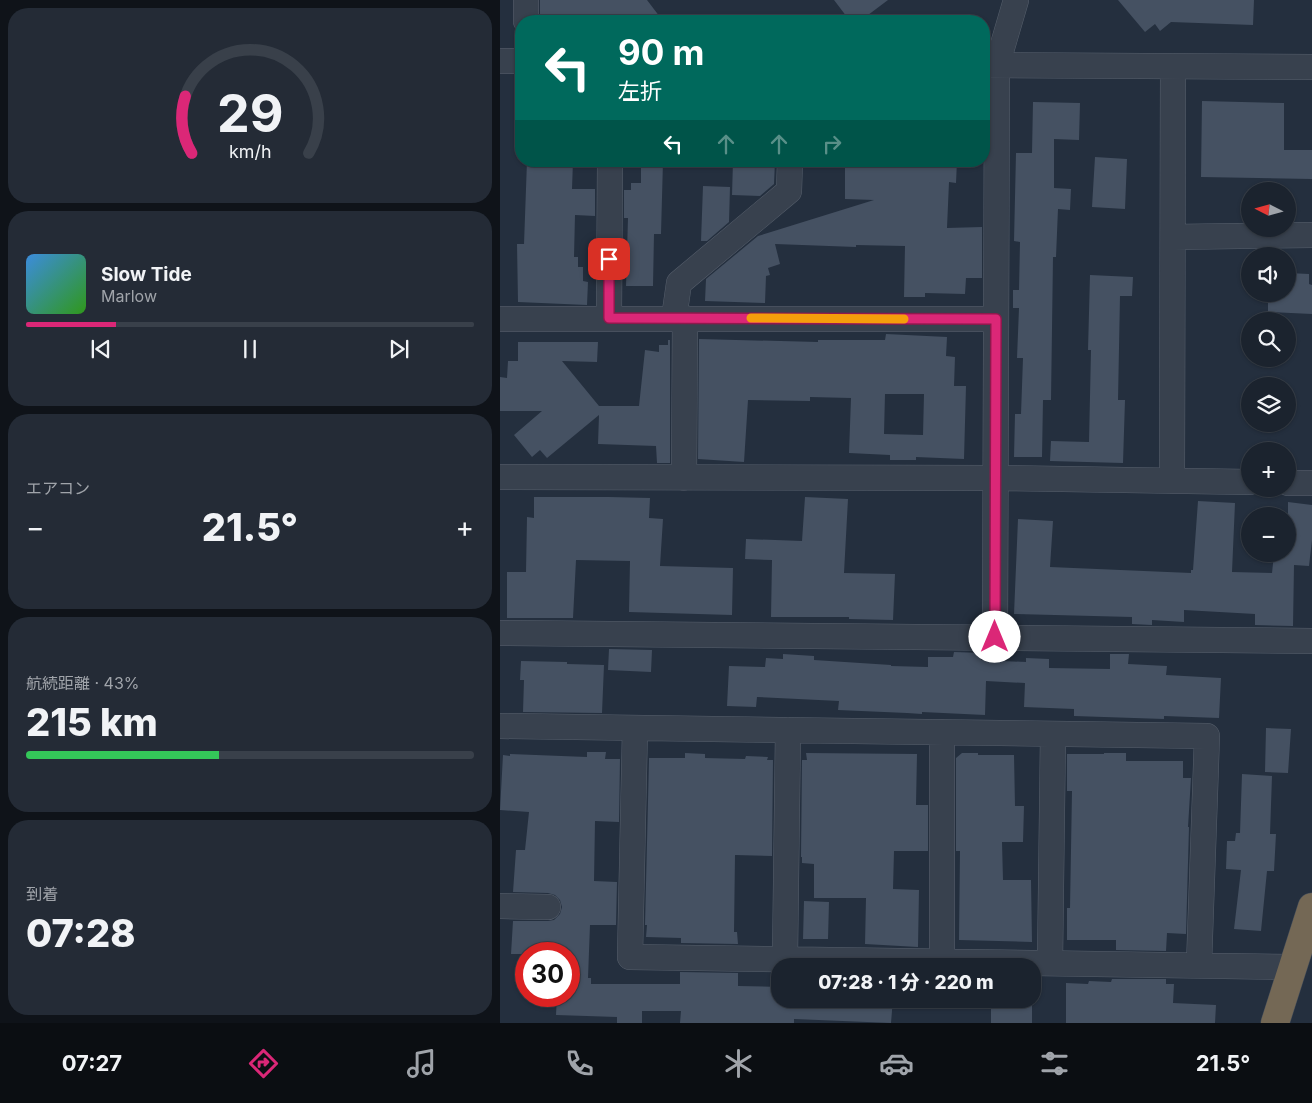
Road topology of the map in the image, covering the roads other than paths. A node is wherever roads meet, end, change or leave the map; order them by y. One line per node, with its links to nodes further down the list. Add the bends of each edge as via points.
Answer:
1 (526, 0): 3 (street)
2 (1016, 0): 6 (street)
3 (526, 15)
4 (500, 61): 5 (street)
5 (515, 61)
6 (991, 65): 7 (street); 16 (street)
7 (1173, 66): 8 (street); 12 (street)
8 (1312, 67)
9 (610, 167): 13 (street)
10 (790, 167): 14 (street, via 789,191 679,284)
11 (1312, 235): 12 (street)
12 (1173, 237): 20 (street)
13 (609, 318): 14 (street); 15 (street)
14 (679, 318): 16 (street); 18 (street)
15 (500, 319)
16 (996, 319): 19 (street)
17 (500, 477): 18 (street)
18 (684, 478): 19 (street)
19 (995, 478): 20 (street); 25 (street)
20 (1172, 481): 21 (street)
21 (1241, 482)
22 (1296, 483): 23 (street)
23 (1312, 484)
24 (500, 633): 25 (street)
25 (995, 637): 26 (street)
26 (1312, 641)
27 (500, 726): 28 (street)
28 (635, 728): 29 (street); 35 (street, via 630,957)
29 (788, 730): 30 (street); 35 (street)
30 (942, 732): 31 (street); 36 (street)
31 (1053, 734): 38 (street); 39 (street, via 1207,736)
32 (500, 906): 33 (street)
33 (548, 907)
34 (1312, 907): 40 (highway)
35 (785, 958)
36 (942, 958)
37 (1041, 963): 38 (street)
38 (1050, 963): 39 (street)
39 (1200, 965): 40 (street)
40 (1293, 967): 41 (highway)
41 (1275, 1023)

